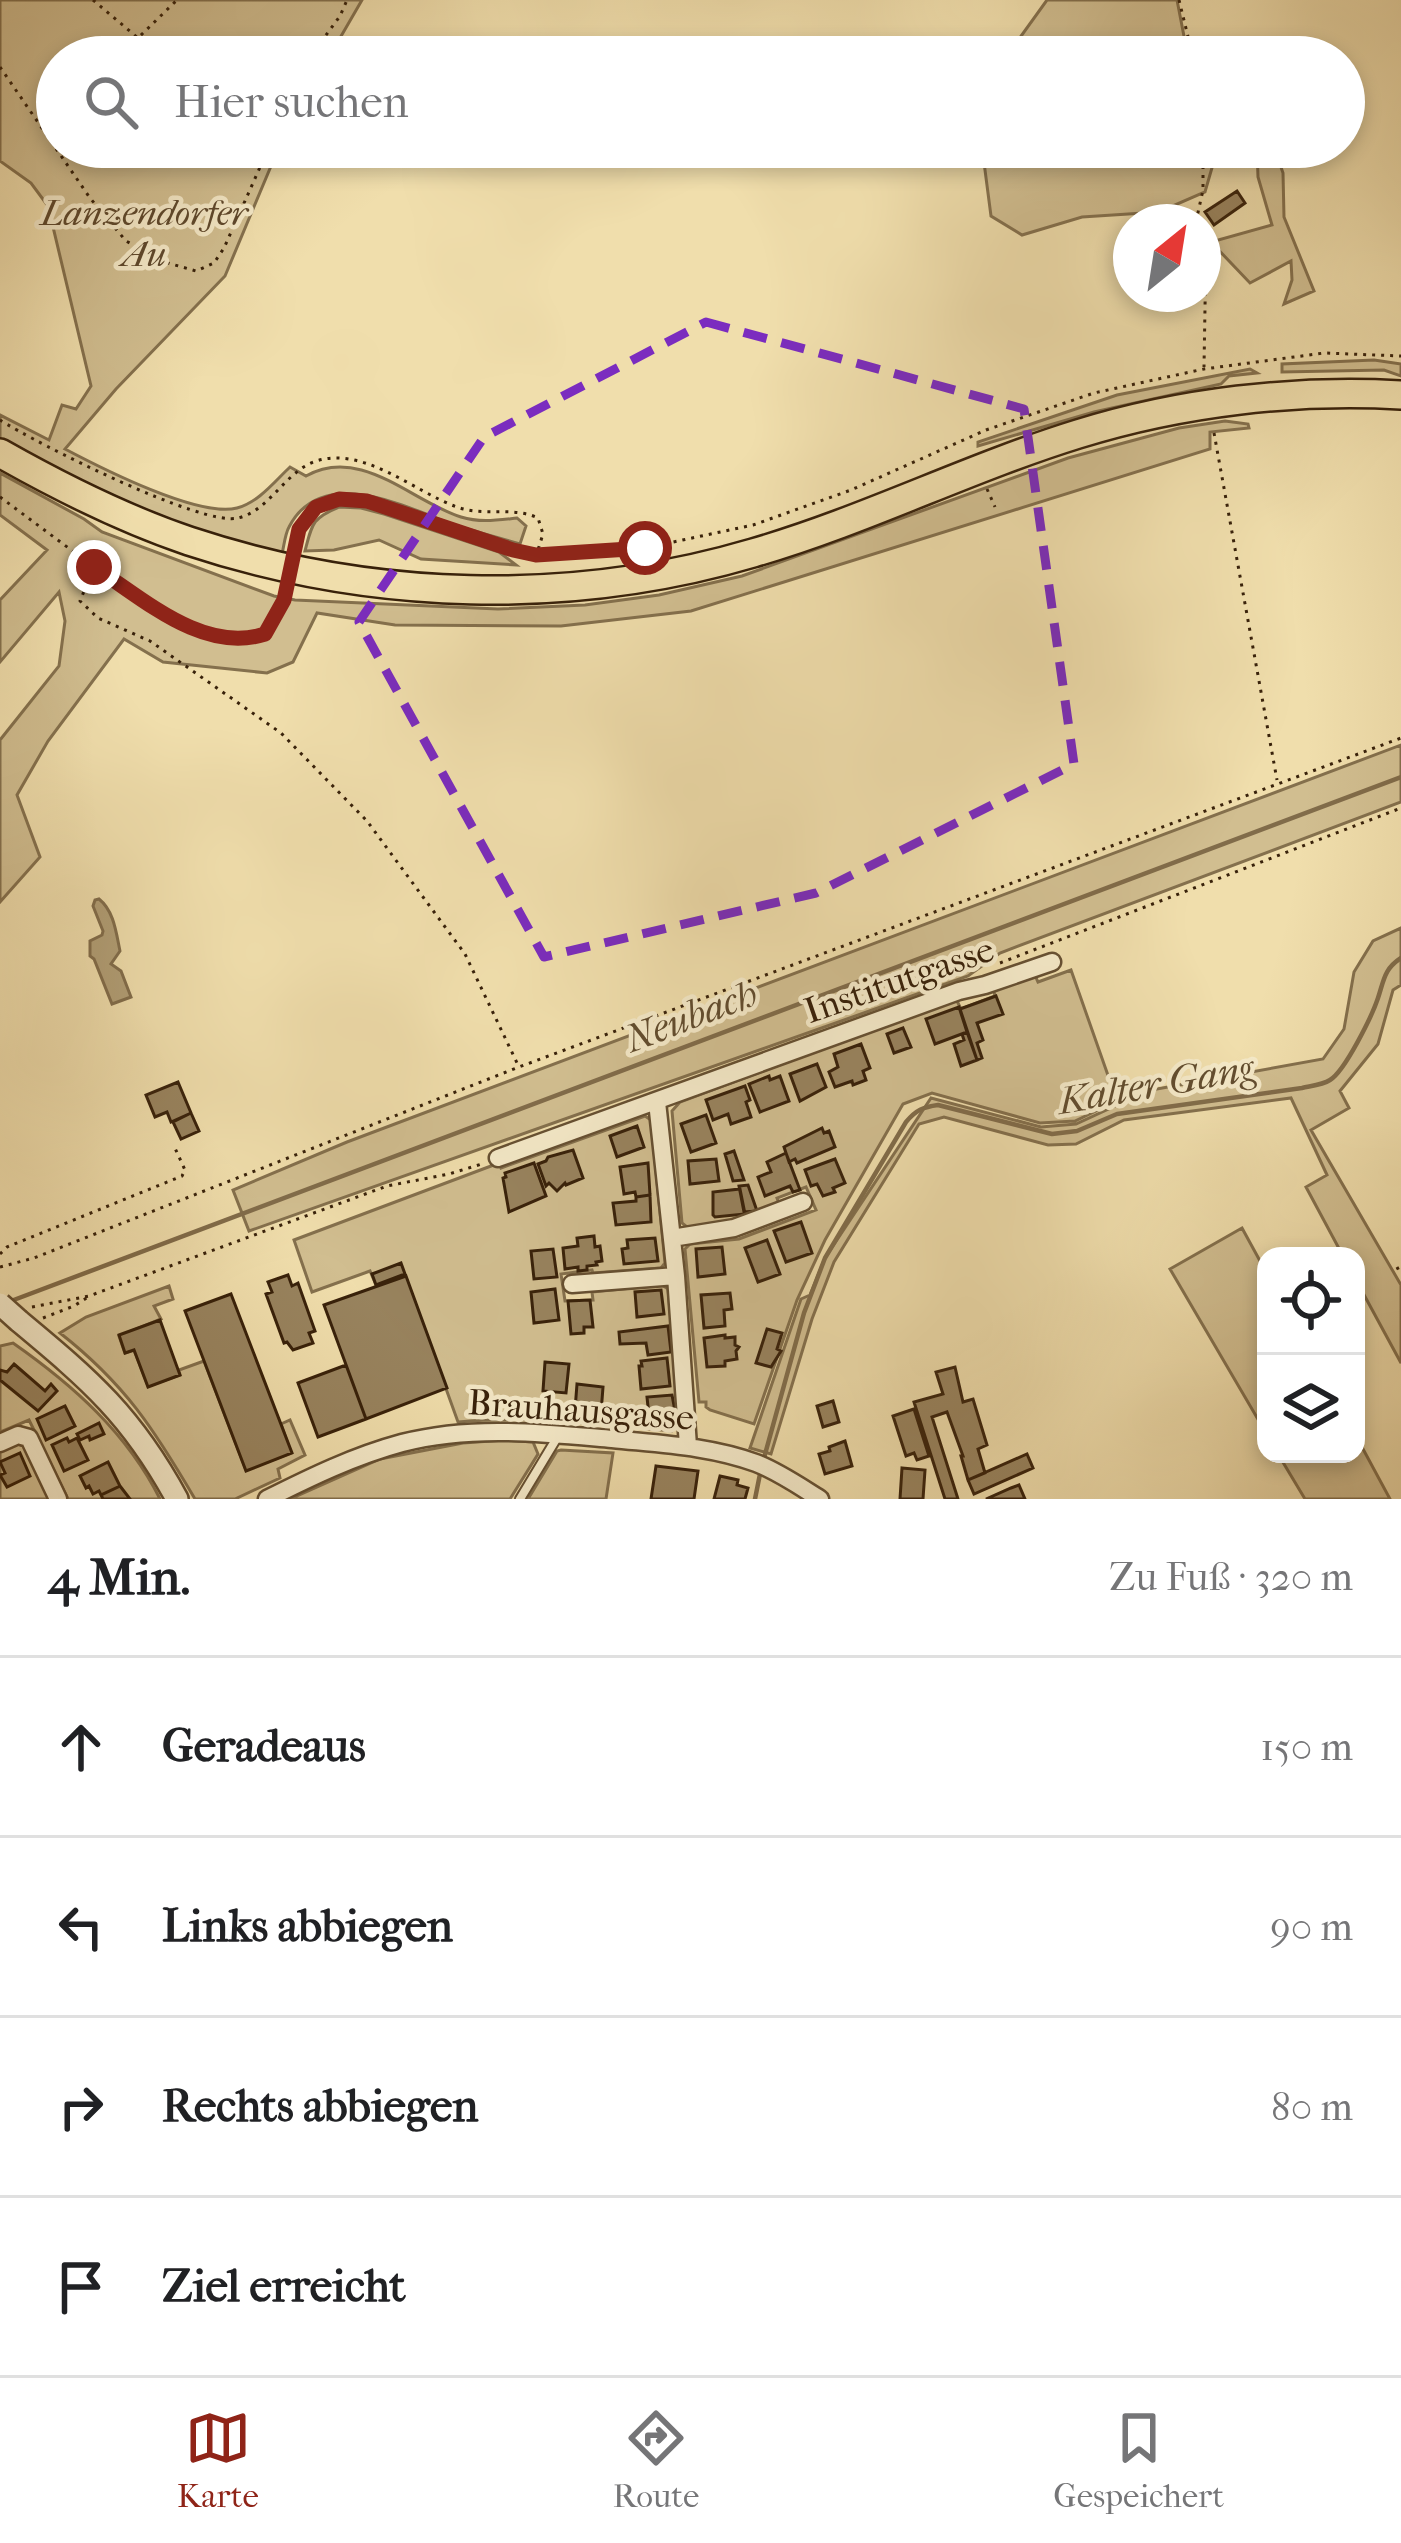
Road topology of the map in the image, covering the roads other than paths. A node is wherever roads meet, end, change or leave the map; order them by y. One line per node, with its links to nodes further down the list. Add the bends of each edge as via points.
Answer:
1 (1401, 394): 2 (main road, via 1345,392 1163,412 1077,434 753,554 563,587 382,586 272,565 124,515)
2 (0, 453)
3 (1052, 962): 4 (street, Institutgasse)
4 (657, 1102): 5 (street, Institutgasse); 7 (street)
5 (498, 1158)
6 (803, 1202): 7 (street, via 734,1228)
7 (672, 1238): 8 (street)
8 (676, 1276): 9 (street); 13 (street)
9 (572, 1284)
10 (0, 1304): 15 (street, bridge, via 109,1400)
11 (559, 1435): 13 (street, Brauhausgasse); 16 (street, Brauhausgasse, via 497,1430 406,1442); 17 (lane)
12 (0, 1443): 14 (street, via 28,1438)
13 (688, 1446): 18 (street, Brauhausgasse, via 753,1462)
14 (58, 1499)
15 (177, 1499)
16 (267, 1499)
17 (520, 1499)
18 (820, 1499)

